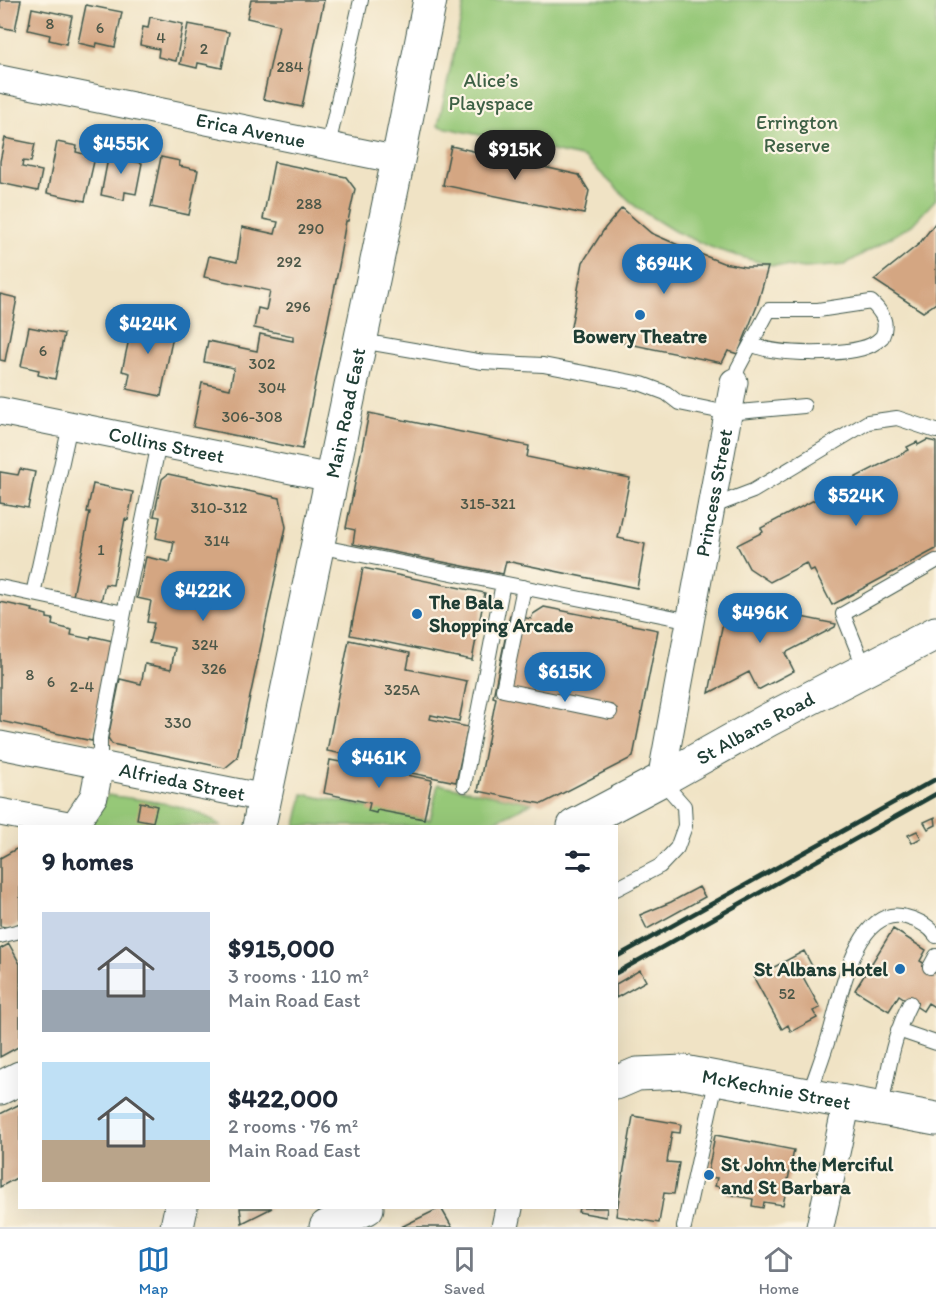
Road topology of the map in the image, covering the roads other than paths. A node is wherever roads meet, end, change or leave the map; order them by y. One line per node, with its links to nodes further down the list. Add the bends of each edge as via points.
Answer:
1 (361, 0): 4 (lane)
2 (428, 0): 5 (main road, Main Road East)
3 (0, 79): 4 (street, Erica Avenue)
4 (328, 146): 5 (street, Erica Avenue)
5 (398, 160): 6 (main road, Main Road East)
6 (359, 341): 11 (lane, via 483,362 543,365 642,384 679,403); 15 (main road, Main Road East)
7 (752, 344): 7 (lane, via 769,310 818,310 871,302 886,325 882,338 869,346 841,351 787,353); 8 (lane)
8 (734, 382): 11 (street, Princess Street)
9 (804, 406): 11 (lane)
10 (0, 411): 12 (street, Collins Street)
11 (728, 413): 16 (street, Princess Street)
12 (70, 425): 14 (street, Collins Street); 22 (lane)
13 (936, 431): 16 (lane, via 897,418 868,422 753,491)
14 (159, 443): 15 (street, Collins Street); 23 (lane)
15 (331, 478): 17 (main road, Main Road East)
16 (711, 507): 24 (street, Princess Street)
17 (317, 546): 19 (lane); 33 (main road, Main Road East)
18 (936, 561): 26 (lane, via 843,614)
19 (503, 583): 21 (lane); 31 (lane)
20 (0, 587): 22 (lane)
21 (524, 587): 24 (lane); 27 (lane, via 503,690)
22 (33, 594): 23 (lane)
23 (124, 613): 29 (lane, via 100,738)
24 (691, 621): 30 (street, Princess Street)
25 (936, 633): 26 (main road, St Albans Road)
26 (866, 670): 30 (main road, St Albans Road)
27 (610, 712)
28 (0, 745): 29 (street, Alfrieda Street)
29 (100, 765): 33 (street, Alfrieda Street); 34 (street, Alfrieda Street, via 94,796)
30 (661, 780): 35 (main road, St Albans Road); 36 (lane, via 684,806 685,826 677,848 660,866)
31 (464, 785)
32 (0, 812): 34 (street, Alfrieda Street, via 68,825)
33 (262, 812)
34 (81, 822)
35 (576, 825)
36 (618, 889)
37 (18, 932): 38 (lane)
38 (0, 936)
39 (936, 936): 47 (lane, via 931,929 896,914 871,928 860,942 846,975)
40 (910, 1003): 41 (lane)
41 (898, 1030): 42 (lane); 49 (lane)
42 (936, 1043)
43 (717, 1077): 45 (main road, McKechnie Street, via 684,1071 637,1074); 47 (main road, McKechnie Street); 57 (lane)
44 (18, 1079): 46 (main road)
45 (618, 1082)
46 (0, 1088)
47 (809, 1095): 48 (main road, McKechnie Street)
48 (847, 1102): 49 (main road, McKechnie Street); 58 (street)
49 (880, 1108): 50 (main road, McKechnie Street)
50 (936, 1119)
51 (181, 1209): 55 (main road)
52 (365, 1209): 54 (main road)
53 (509, 1209): 56 (street)
54 (328, 1226)
55 (177, 1227)
56 (505, 1227)
57 (684, 1227)
58 (820, 1227)

